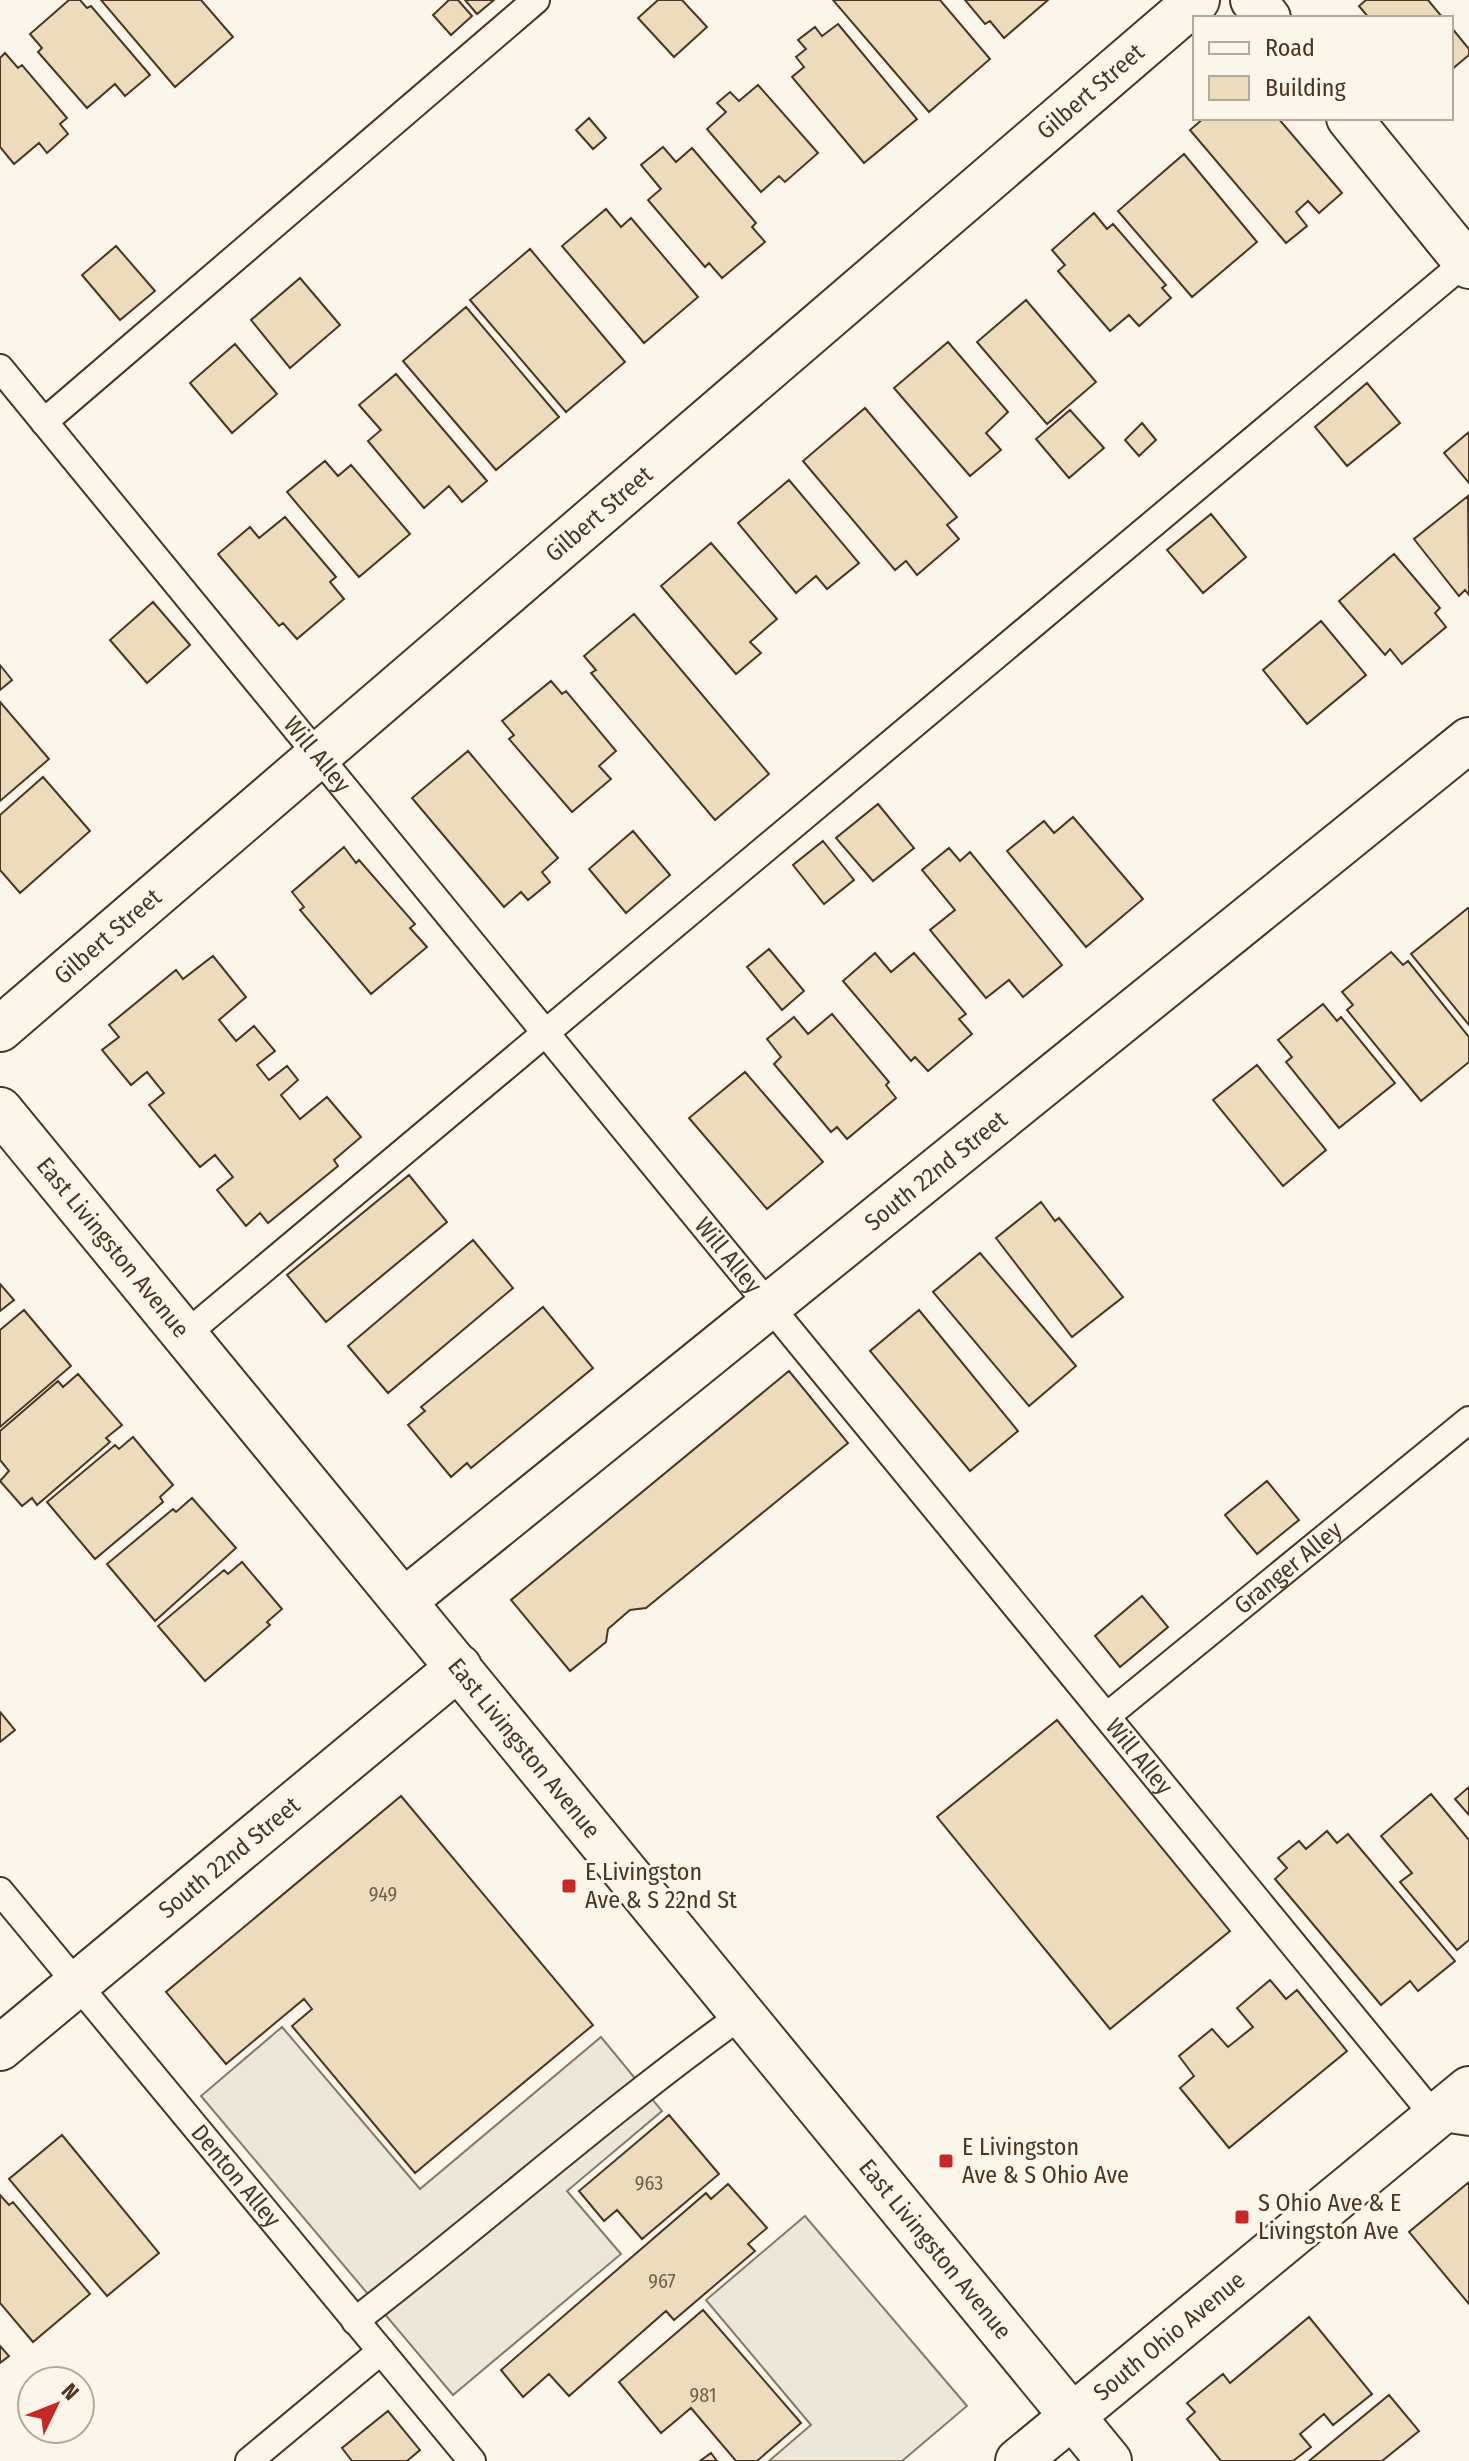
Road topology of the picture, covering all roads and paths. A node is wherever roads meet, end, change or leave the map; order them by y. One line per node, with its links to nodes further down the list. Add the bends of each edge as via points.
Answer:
1 (536, 0): 8 (lane)
2 (1197, 0): 10 (street, Gilbert Street)
3 (1253, 0): 4 (street)
4 (1266, 16)
5 (1351, 120): 6 (street)
6 (1468, 262): 12 (lane)
7 (0, 368): 8 (lane, Will Alley)
8 (44, 422): 10 (lane, Will Alley)
9 (1469, 740): 14 (street, South 22nd Street)
10 (318, 756): 11 (street, Gilbert Street); 12 (lane, Will Alley)
11 (0, 1029)
12 (545, 1033): 14 (lane, Will Alley); 15 (lane)
13 (0, 1110): 15 (street, East Livingston Avenue)
14 (770, 1305): 17 (street, South 22nd Street); 19 (lane, Will Alley)
15 (185, 1335): 17 (street, East Livingston Avenue)
16 (1469, 1420): 19 (lane, Granger Alley)
17 (404, 1601): 18 (street, East Livingston Avenue)
18 (459, 1667): 21 (street, South 22nd Street); 22 (street, East Livingston Avenue)
19 (1107, 1716): 25 (lane, Will Alley)
20 (0, 1891): 21 (lane, Denton Alley)
21 (77, 1984): 23 (street, South 22nd Street); 26 (lane, Denton Alley)
22 (743, 2014): 26 (lane, via 663,2071); 28 (street, East Livingston Avenue)
23 (0, 2048)
24 (1469, 2089): 25 (street, South Ohio Avenue)
25 (1452, 2119): 28 (street, South Ohio Avenue)
26 (355, 2321): 27 (lane, Denton Alley)
27 (381, 2351): 29 (lane); 30 (lane, Denton Alley)
28 (1073, 2417): 31 (street, South Ohio Avenue); 32 (street, East Livingston Avenue)
29 (249, 2461)
30 (472, 2461)
31 (1018, 2461)
32 (1109, 2461)

